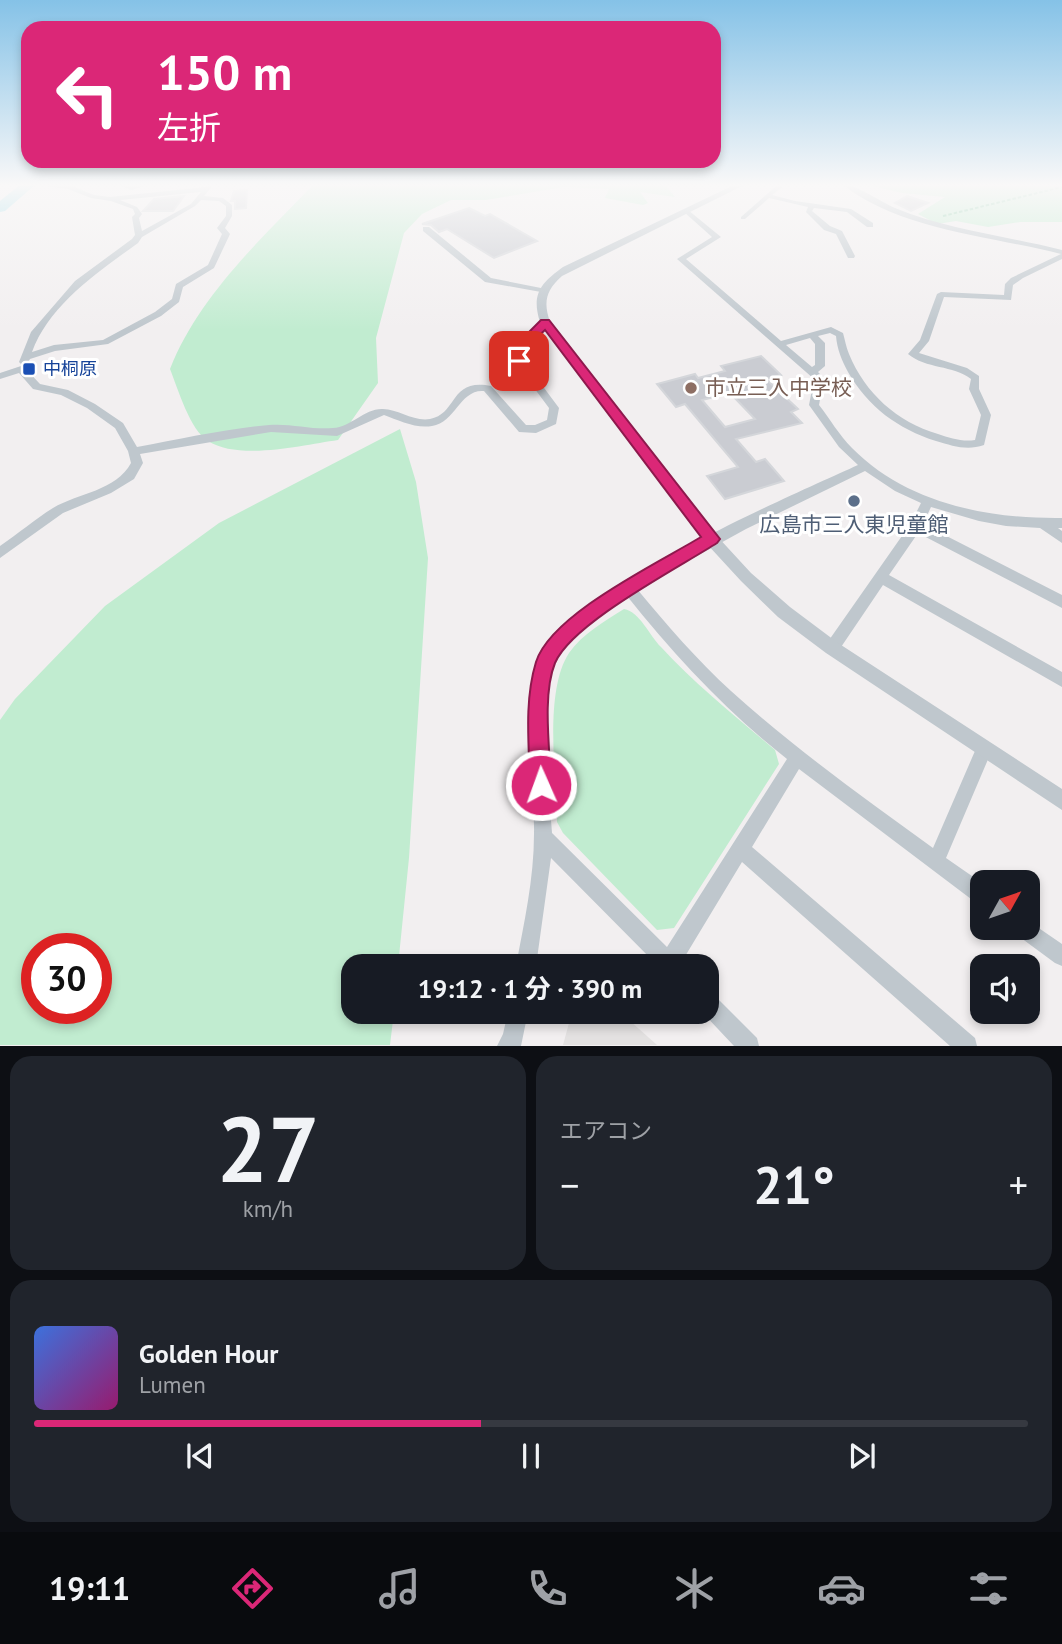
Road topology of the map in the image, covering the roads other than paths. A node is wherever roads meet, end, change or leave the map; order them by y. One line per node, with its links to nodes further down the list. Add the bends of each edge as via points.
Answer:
1 (225, 233): 14 (street, via 211,266 180,285 176,300 158,314 105,342)
2 (431, 233): 10 (street, via 488,280)
3 (641, 233): 10 (street, via 566,269)
4 (712, 233): 13 (street, via 717,237 681,259)
5 (839, 233): 9 (street)
6 (969, 233): 8 (street, via 1009,238)
7 (139, 234): 14 (street, via 78,283 34,334)
8 (1062, 254): 12 (street, via 1043,268 1016,277 1009,284 1007,298 941,294 924,341 913,354 927,362 968,370 976,377 974,388 986,415 980,442 974,445 922,434 884,413 861,388 840,347 840,335 831,330)
9 (851, 257)
10 (541, 290): 11 (street, via 539,303)
11 (545, 323): 18 (street, via 517,350 519,361 554,408 552,422 536,429 523,429 487,388 474,387 431,423 384,412 337,432 271,428); 25 (street)
12 (812, 335): 13 (street); 16 (street, via 820,343 820,366)
13 (779, 344): 16 (street)
14 (26, 356): 15 (street)
15 (21, 369): 17 (street); 18 (street, via 37,387 64,392 119,426)
16 (811, 372): 19 (street, via 818,378 814,405 851,454)
17 (0, 376)
18 (134, 451): 26 (street, via 136,463 130,476 59,510)
19 (866, 466): 20 (street); 25 (street)
20 (928, 501): 22 (street, via 978,519); 23 (street)
21 (1062, 523): 22 (street)
22 (1044, 524): 24 (street)
23 (916, 526): 27 (street); 29 (street)
24 (1062, 538)
25 (711, 539): 28 (street); 30 (street, via 765,594)
26 (0, 553)
27 (881, 577): 30 (street); 31 (street)
28 (629, 589): 33 (street, via 724,695); 35 (street, via 585,617 562,637 546,661 539,709)
29 (1062, 602)
30 (832, 648): 32 (street)
31 (1062, 680)
32 (984, 750): 34 (street); 37 (street)
33 (797, 758): 36 (street); 37 (street)
34 (1062, 800)
35 (543, 837): 40 (street); 41 (street)
36 (742, 850): 42 (street); 48 (street)
37 (936, 861): 38 (street)
38 (970, 886)
39 (1040, 940): 43 (street)
40 (528, 954)
41 (659, 954)
42 (677, 954)
43 (1062, 956)
44 (719, 1014): 47 (street)
45 (516, 1024): 46 (street)
46 (507, 1045)
47 (749, 1045)
48 (967, 1045)

